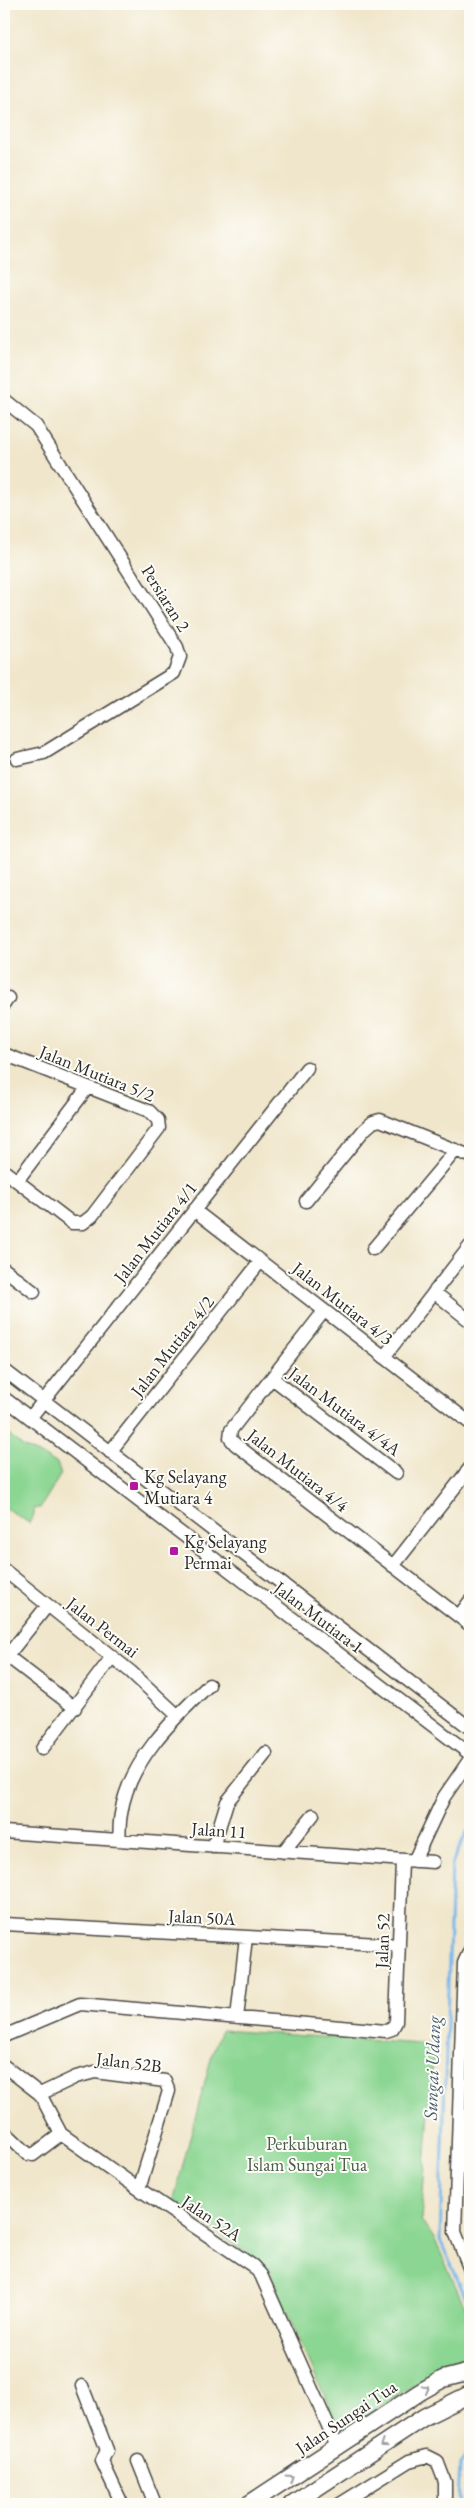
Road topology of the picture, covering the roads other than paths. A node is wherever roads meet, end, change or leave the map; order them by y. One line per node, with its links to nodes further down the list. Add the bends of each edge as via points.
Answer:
1 (4, 400): 2 (street, Persiaran 2, via 36,426 177,647 180,658 174,673 44,753)
2 (17, 759)
3 (5, 1057): 5 (street, Jalan Mutiara 5/2)
4 (307, 1068): 11 (street, Jalan Mutiara 4/1)
5 (88, 1087): 9 (street); 9 (street, Jalan Mutiara 5/2, via 149,1111 158,1120 159,1130 92,1216 83,1223 72,1223)
6 (456, 1150): 7 (street); 10 (street, via 380,1120 373,1122); 13 (street)
7 (470, 1156)
8 (4, 1171): 9 (street, Jalan Mutiara 5/2)
9 (17, 1181)
10 (306, 1201)
11 (194, 1210): 14 (street, Jalan Mutiara 4/3); 24 (street, Jalan Mutiara 4/1)
12 (470, 1246): 17 (street)
13 (373, 1249)
14 (260, 1262): 18 (street, Jalan Mutiara 4/3); 27 (street, Jalan Mutiara 4/2)
15 (4, 1269): 16 (street)
16 (34, 1292)
17 (434, 1292): 19 (street); 20 (street)
18 (324, 1311): 20 (street, Jalan Mutiara 4/3); 22 (street, Jalan Mutiara 4/4)
19 (470, 1321)
20 (384, 1357): 26 (street, Jalan Mutiara 4/3)
21 (4, 1370): 24 (street)
22 (272, 1378): 29 (street, Jalan Mutiara 4/4A); 30 (street, Jalan Mutiara 4/4, via 231,1430 232,1441)
23 (4, 1398): 25 (street, Jalan Mutiara 1)
24 (44, 1400): 25 (street, Jalan Mutiara 4/1); 27 (street)
25 (30, 1418): 44 (street, Jalan Mutiara 1)
26 (470, 1424)
27 (110, 1452): 41 (street)
28 (470, 1468): 30 (street)
29 (396, 1473)
30 (393, 1566): 34 (street, Jalan Mutiara 4/4)
31 (4, 1570): 33 (street, Jalan Permai)
32 (470, 1602): 34 (street)
33 (47, 1606): 36 (street, Jalan Permai); 37 (street)
34 (459, 1616): 35 (street, Jalan Mutiara 4/4)
35 (470, 1625)
36 (112, 1657): 39 (street); 40 (street, Jalan Permai)
37 (5, 1658): 39 (street)
38 (209, 1685): 40 (street)
39 (75, 1708): 42 (street)
40 (177, 1715): 48 (street, via 130,1782 121,1813)
41 (470, 1728)
42 (42, 1749)
43 (266, 1753): 49 (street, via 227,1802)
44 (470, 1754)
45 (470, 1760): 51 (street, via 444,1797)
46 (313, 1815): 50 (street)
47 (4, 1832): 48 (street, Jalan 11)
48 (119, 1841): 49 (street, Jalan 11)
49 (213, 1847): 50 (street, Jalan 11)
50 (283, 1852): 51 (street, Jalan 11)
51 (408, 1861): 52 (street, Jalan 11); 55 (street, Jalan 52)
52 (432, 1862)
53 (4, 1924): 54 (street, Jalan 50A)
54 (246, 1937): 55 (street, Jalan 50A); 57 (street)
55 (399, 1945): 57 (street, Jalan 52, via 396,2022 386,2031)
56 (470, 1950): 58 (street, via 464,1963)
57 (237, 2018): 59 (street, via 80,2004)
58 (465, 2035): 65 (street, via 455,2232)
59 (4, 2036)
60 (4, 2066): 61 (street, Jalan 52A)
61 (40, 2094): 63 (street, Jalan 52A); 64 (street, Jalan 52B, via 95,2072 165,2081 169,2091)
62 (4, 2131): 63 (street, via 33,2156)
63 (61, 2134): 64 (street, Jalan 52A)
64 (139, 2190): 69 (street, Jalan 52A, via 253,2266 261,2276)
65 (470, 2270)
66 (470, 2372): 69 (main road, Jalan Sungai Tua, one-way to 66, via 420,2392 443,2380)
67 (82, 2386): 71 (street, via 107,2450 102,2461)
68 (470, 2394): 74 (main road, one-way to 74, via 424,2417)
69 (338, 2448): 73 (main road, Jalan Sungai Tua, one-way to 69)
70 (138, 2461): 72 (street)
71 (122, 2504)
72 (155, 2504)
73 (249, 2504)
74 (292, 2504)
75 (340, 2504): 76 (street, via 409,2461 427,2456 437,2461 445,2482)
76 (446, 2504)

